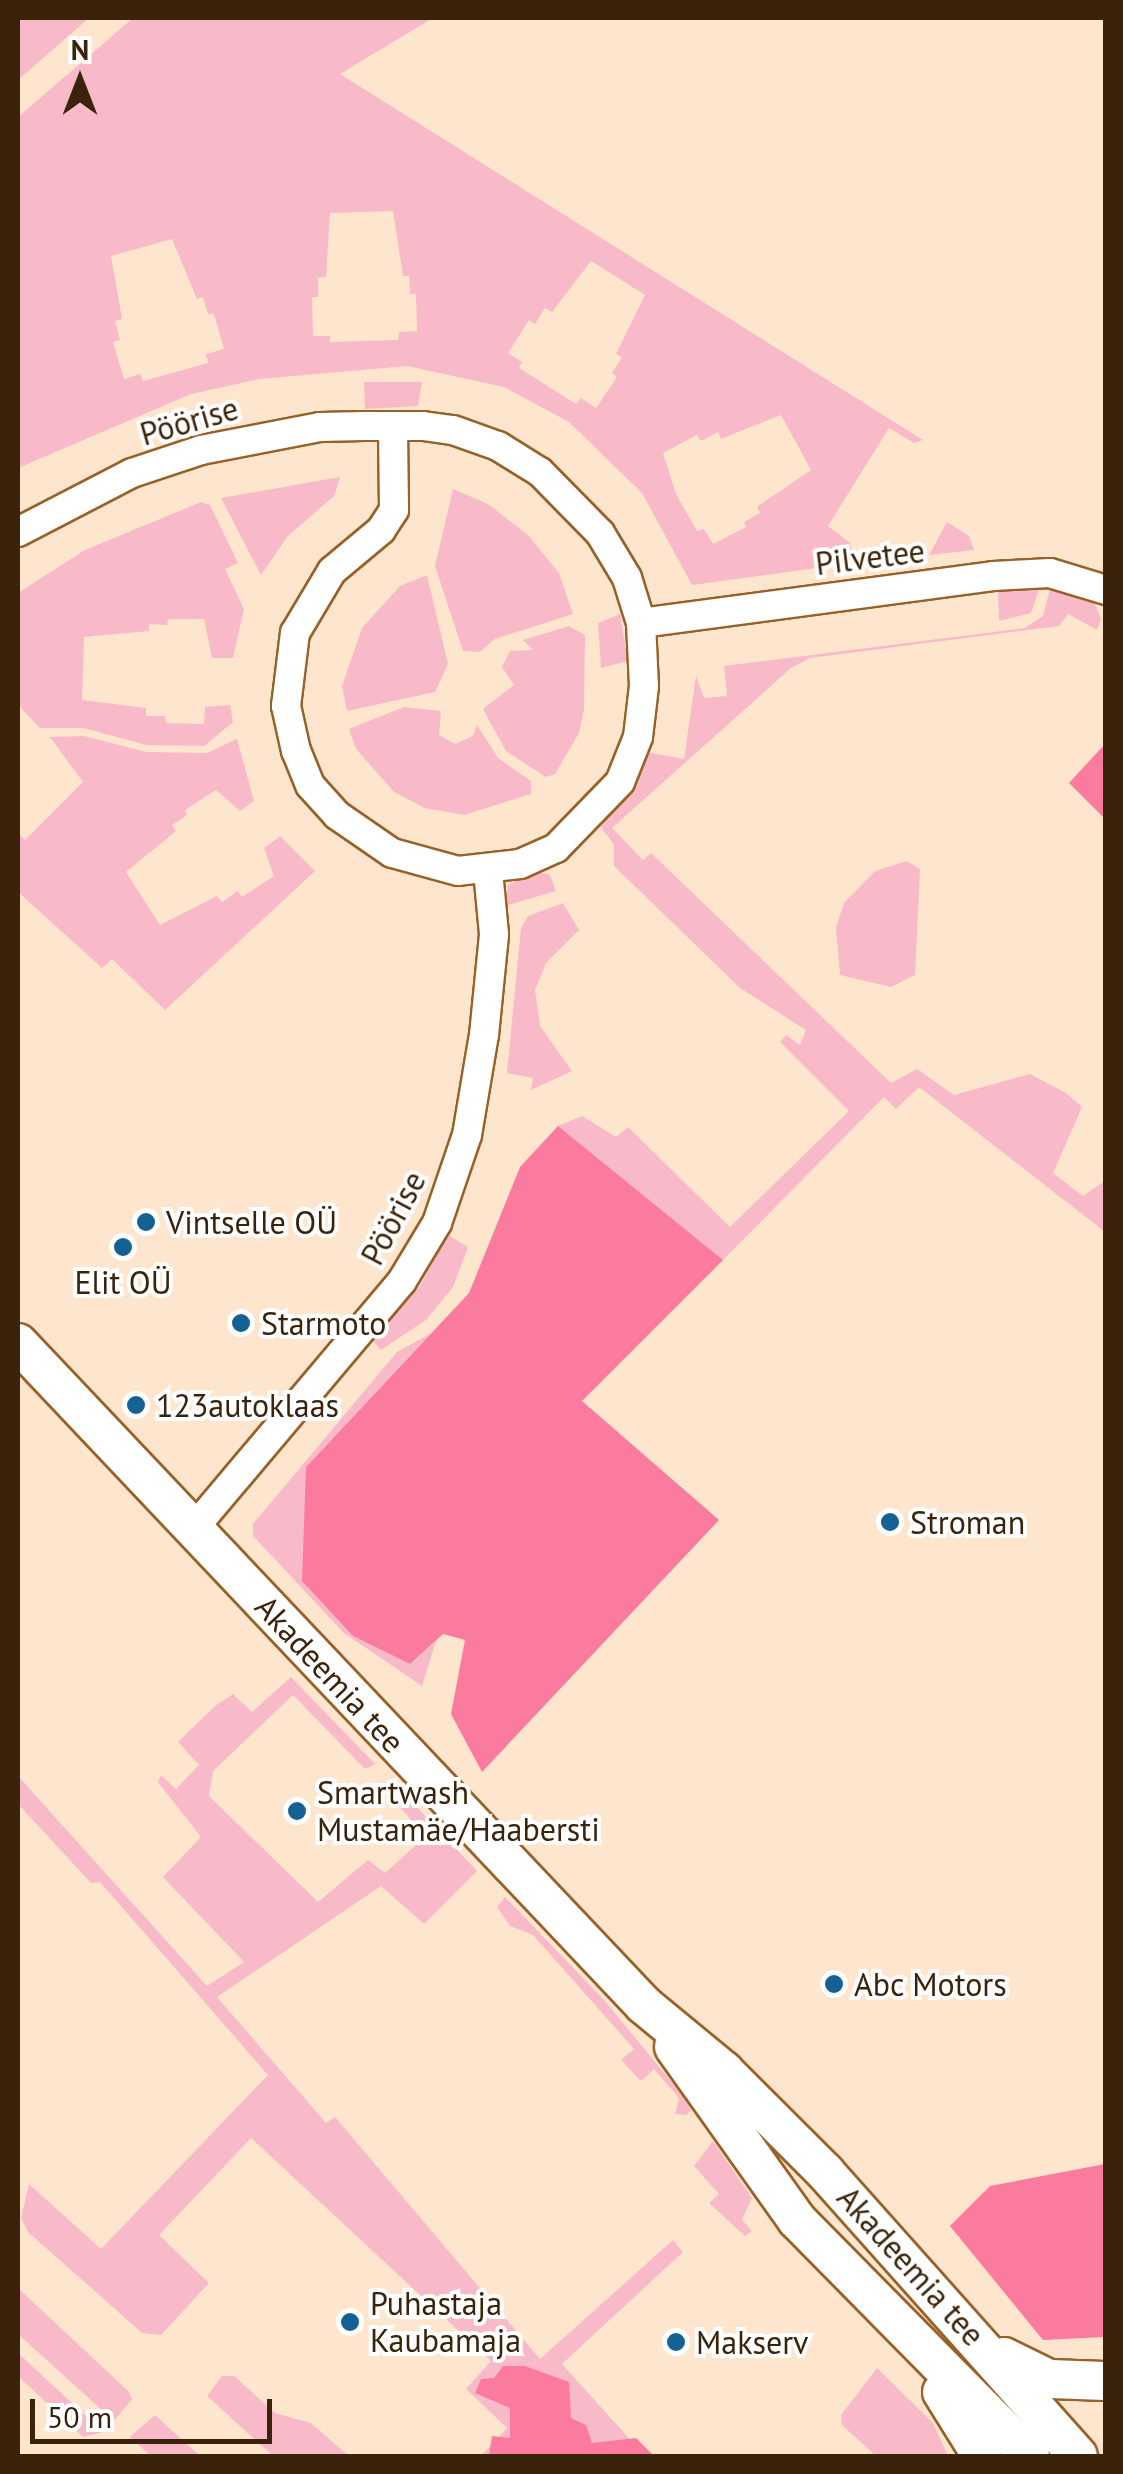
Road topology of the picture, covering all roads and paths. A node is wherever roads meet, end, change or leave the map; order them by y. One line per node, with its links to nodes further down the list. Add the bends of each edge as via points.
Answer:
1 (393, 426): 2 (street, Pöörise, via 320,428 202,450 90,492); 4 (street, Pöörise, via 452,430 498,446 540,472 600,534 628,578); 5 (street, Pöörise, via 394,510 310,600 286,667 292,730 310,785 358,833 425,864)
2 (18, 532)
3 (1106, 590): 4 (street, Pilvetee, via 1050,573 993,576)
4 (641, 623): 5 (street, Pöörise, via 638,737 620,782 556,848)
5 (488, 872): 7 (street, Pöörise, via 494,934 482,1051 467,1135 437,1223 402,1281)
6 (18, 1342): 7 (main road, Akadeemia tee)
7 (194, 1528): 8 (main road, Akadeemia tee)
8 (644, 2005): 9 (main road, Akadeemia tee, via 770,2115); 10 (main road, Akadeemia tee, via 797,2220)
9 (984, 2346): 11 (main road, via 1048,2380); 15 (main road, Akadeemia tee)
10 (924, 2348): 13 (main road); 14 (main road, Akadeemia tee)
11 (1106, 2381)
12 (1106, 2446): 16 (main road)
13 (982, 2456)
14 (1030, 2456)
15 (1078, 2456)
16 (1097, 2456)

